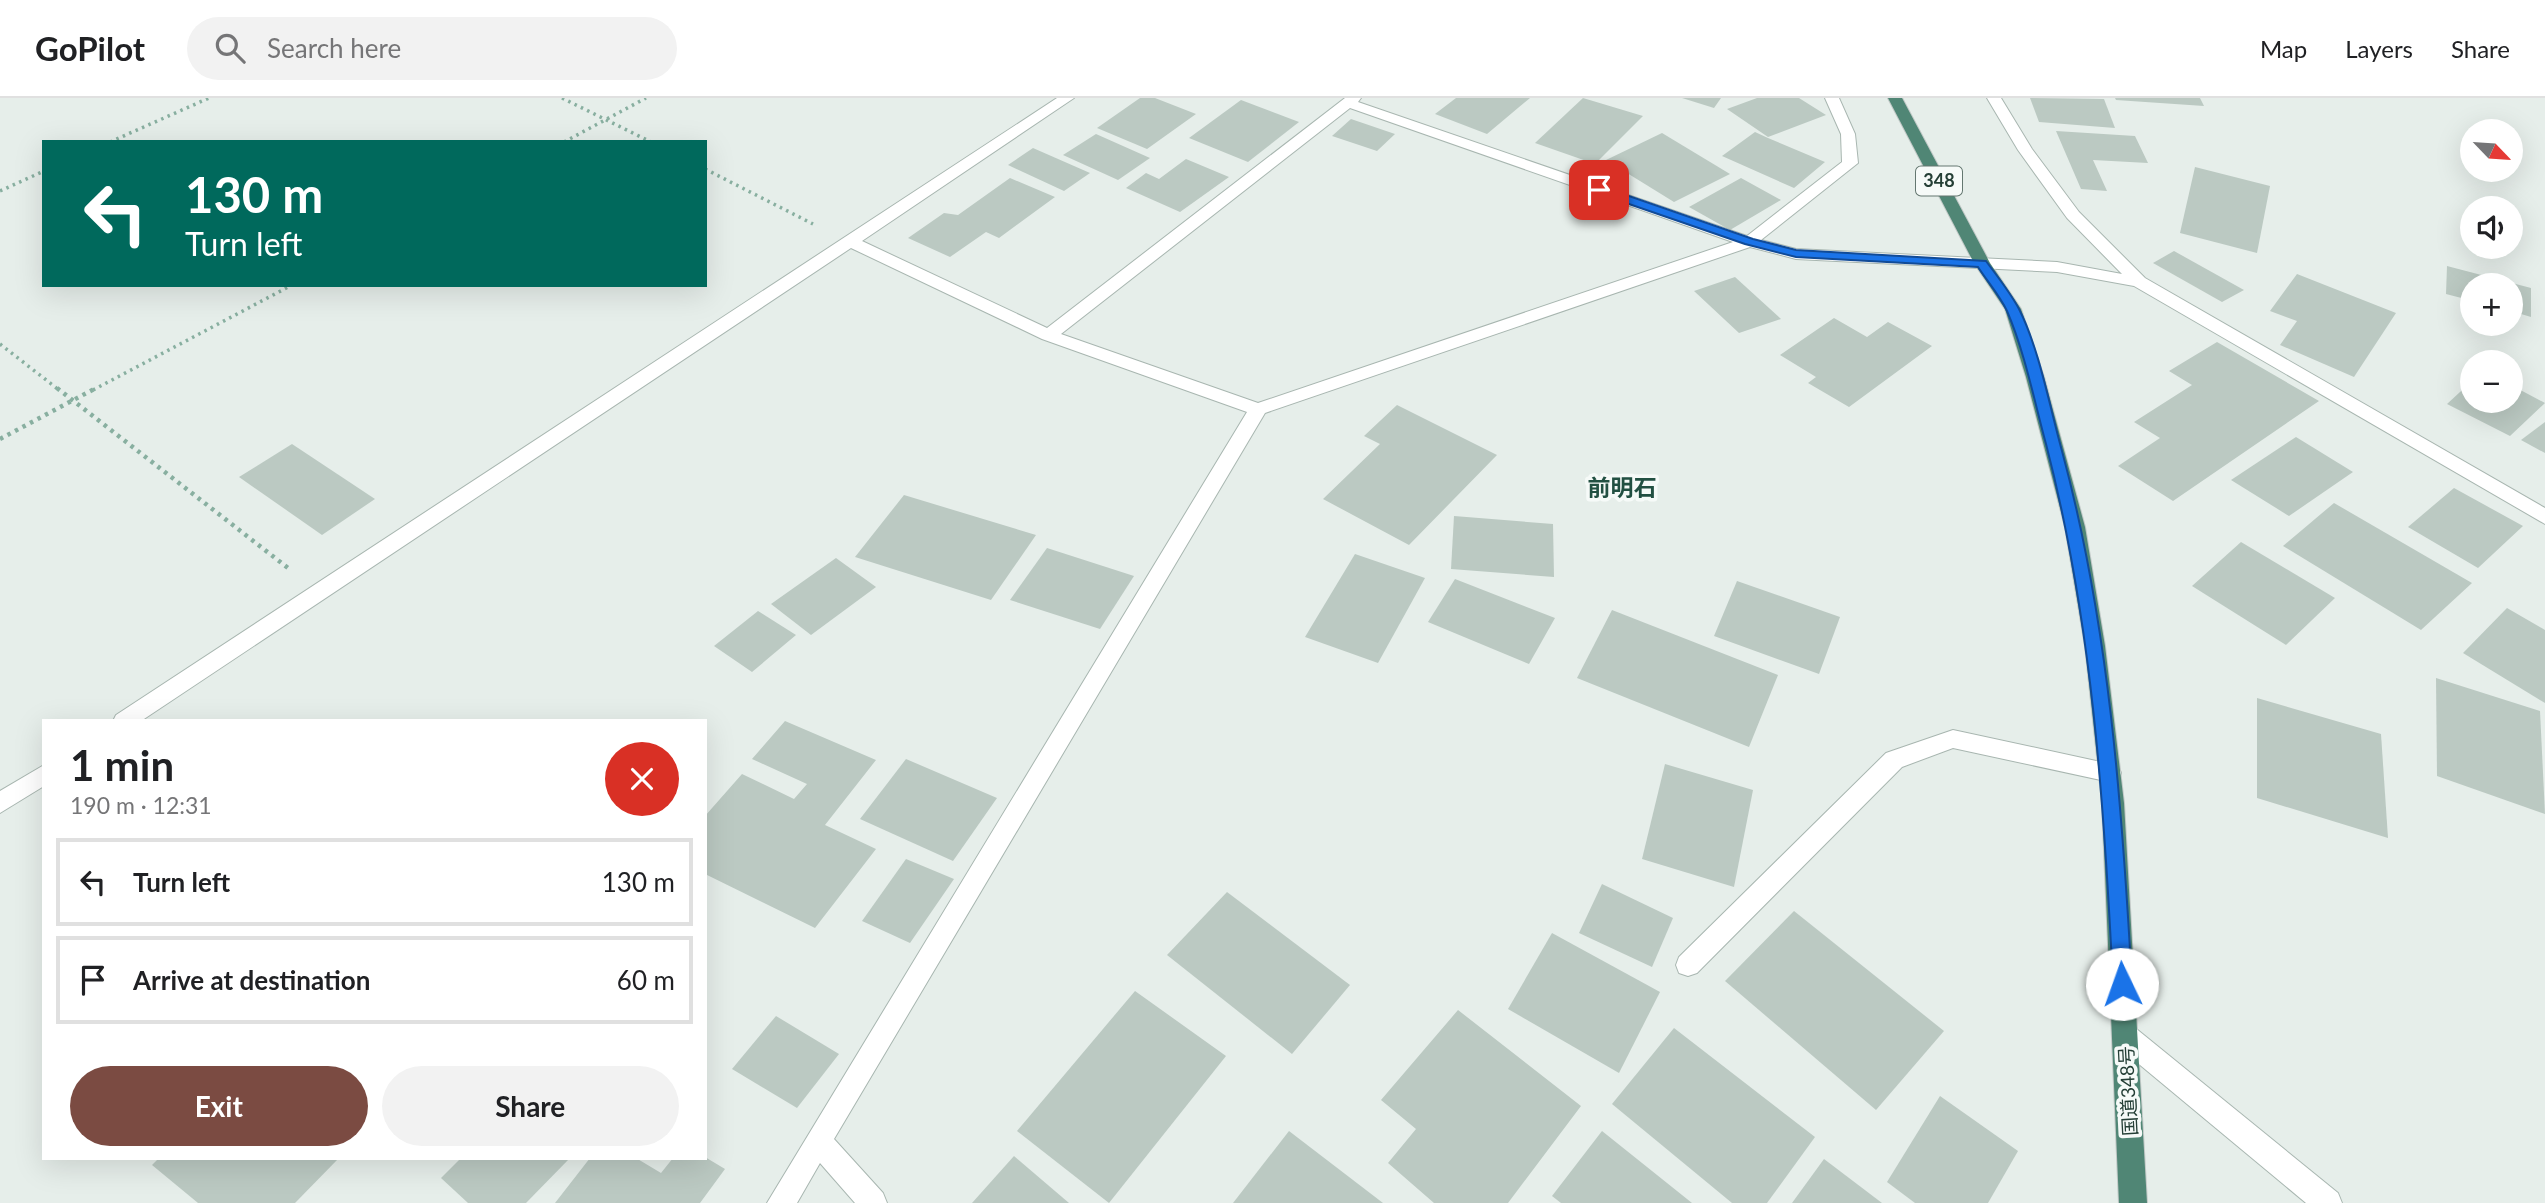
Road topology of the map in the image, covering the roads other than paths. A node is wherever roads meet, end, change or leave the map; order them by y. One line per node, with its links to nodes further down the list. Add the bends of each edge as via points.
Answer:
1 (1067, 98): 6 (lane)
2 (1832, 98): 7 (lane, via 1848,134 1850,163)
3 (1895, 98): 8 (highway, 国道348号 / 348)
4 (1994, 98): 9 (lane, via 2073,215)
5 (1351, 101): 7 (lane); 10 (lane)
6 (849, 241): 10 (lane); 13 (lane)
7 (1749, 242): 8 (lane, via 1796,254); 11 (lane)
8 (1982, 264): 9 (lane, via 2057,267); 14 (highway, 国道348号 / 348, via 2013,309 2075,527)
9 (2139, 282): 12 (lane)
10 (1048, 335): 11 (lane)
11 (1258, 408): 19 (lane)
12 (2545, 517)
13 (127, 719)
14 (2110, 774): 17 (lane, via 1954,739 1894,760); 18 (highway, 国道348号 / 348)
15 (42, 775): 16 (lane)
16 (0, 803)
17 (1688, 965)
18 (2125, 1036): 22 (highway, 国道348号 / 348); 23 (lane)
19 (819, 1142): 20 (lane); 21 (lane)
20 (781, 1203)
21 (873, 1203)
22 (2133, 1203)
23 (2328, 1203)

